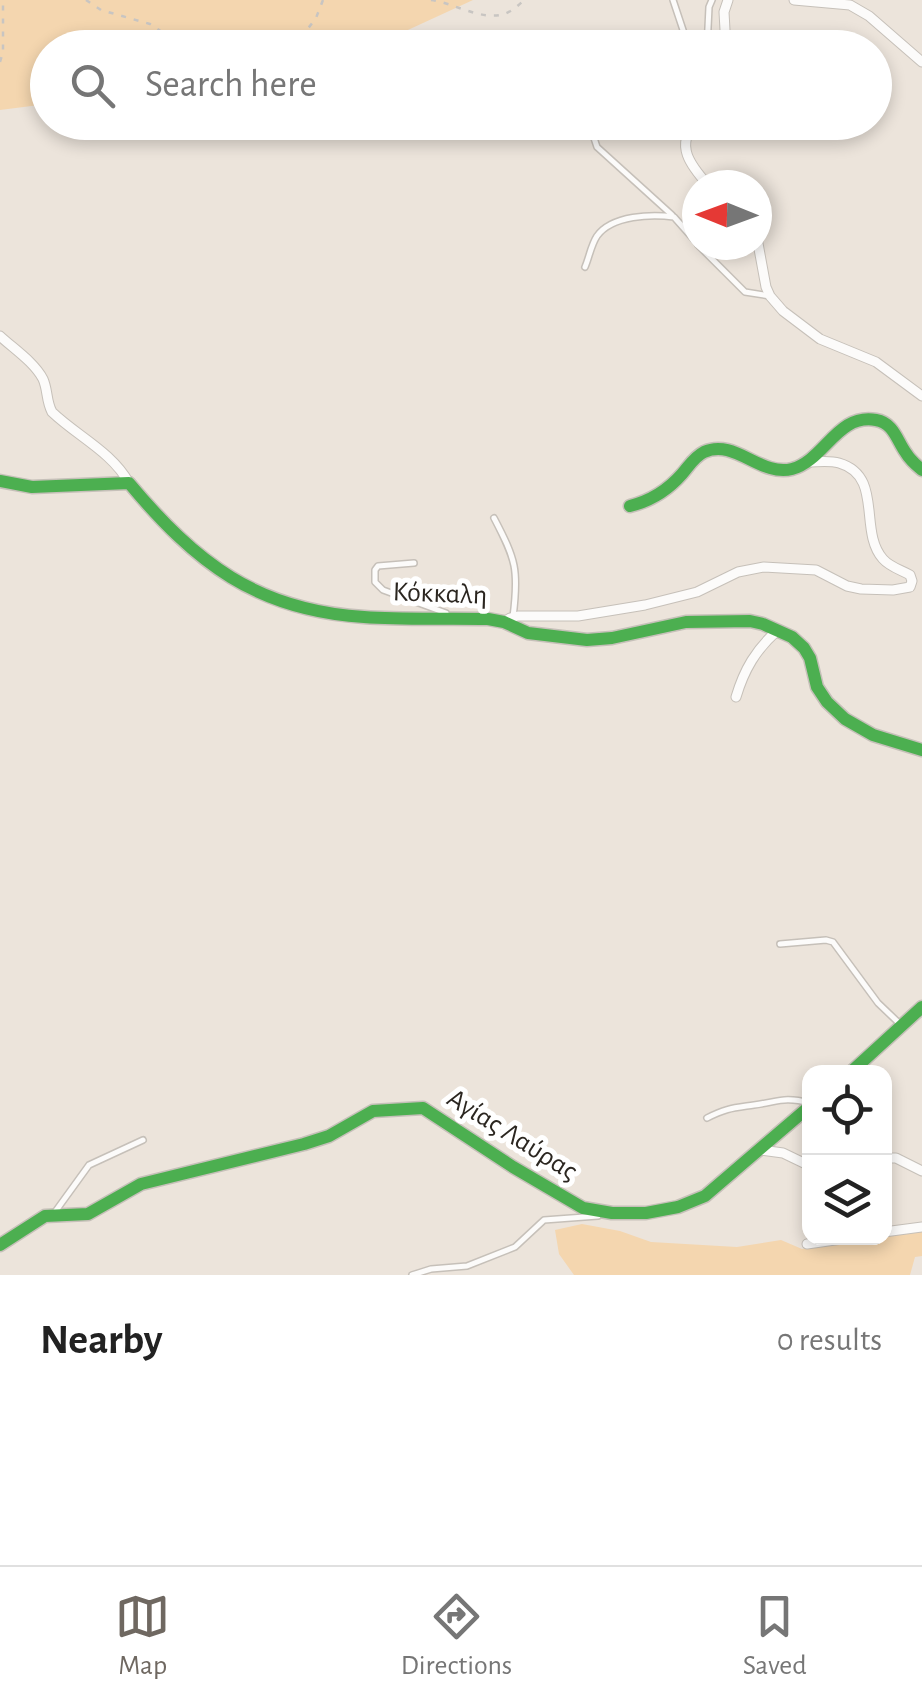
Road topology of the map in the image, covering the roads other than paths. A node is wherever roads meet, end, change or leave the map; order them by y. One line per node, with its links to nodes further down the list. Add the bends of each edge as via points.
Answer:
1 (673, 0): 5 (lane)
2 (712, 0): 6 (lane)
3 (727, 0): 7 (street)
4 (794, 0): 8 (street, via 850,4)
5 (683, 30)
6 (708, 30)
7 (725, 30)
8 (884, 30)
9 (892, 36): 10 (street)
10 (922, 62)
11 (595, 140): 14 (lane)
12 (686, 140): 13 (street)
13 (697, 170)
14 (674, 217): 15 (lane); 18 (lane, via 632,217 607,228)
15 (682, 226)
16 (713, 260): 19 (lane, via 744,292)
17 (761, 260): 19 (street)
18 (585, 267)
19 (770, 296): 21 (street, via 812,334 876,362)
20 (0, 336): 25 (street, via 42,378 52,412 106,454)
21 (922, 396)
22 (808, 462): 23 (street, via 848,423 876,420 891,428); 26 (street, via 776,470 730,449 712,449 667,488); 30 (street, via 842,464 863,482 873,543 887,564 910,575 910,587 861,590 816,570 764,567 645,605)
23 (922, 470)
24 (0, 481): 25 (street, via 33,488)
25 (130, 484): 29 (street, Κόκκαλη, via 187,548 265,596 346,616)
26 (630, 506)
27 (494, 518): 30 (lane, via 517,573)
28 (414, 563): 29 (lane, via 378,566 375,582)
29 (453, 618): 30 (street, Κόκκαλη)
30 (509, 620): 31 (street, Κόκκαλη, via 528,634 594,640 694,622 750,621)
31 (778, 630): 32 (street, via 746,668); 33 (street, via 804,648 817,686 845,720)
32 (736, 697)
33 (922, 750)
34 (780, 944): 36 (lane, via 834,942)
35 (922, 1007): 36 (street)
36 (902, 1026): 37 (street)
37 (859, 1065)
38 (802, 1102): 40 (lane, via 782,1098)
39 (802, 1111): 42 (street, Αγίας Λαύρας)
40 (708, 1118)
41 (143, 1140): 47 (lane, via 89,1165)
42 (760, 1150): 44 (street); 46 (street, Αγίας Λαύρας, via 687,1207)
43 (892, 1158): 45 (street)
44 (802, 1163)
45 (922, 1172)
46 (605, 1212): 47 (street, Αγίας Λαύρας, via 567,1200 428,1110 405,1108 366,1113 304,1144 141,1184 88,1214); 51 (lane, via 544,1220 502,1253 462,1268)
47 (53, 1214): 50 (street, Αγίας Λαύρας)
48 (922, 1227): 49 (street)
49 (892, 1231)
50 (0, 1245)
51 (412, 1275)

